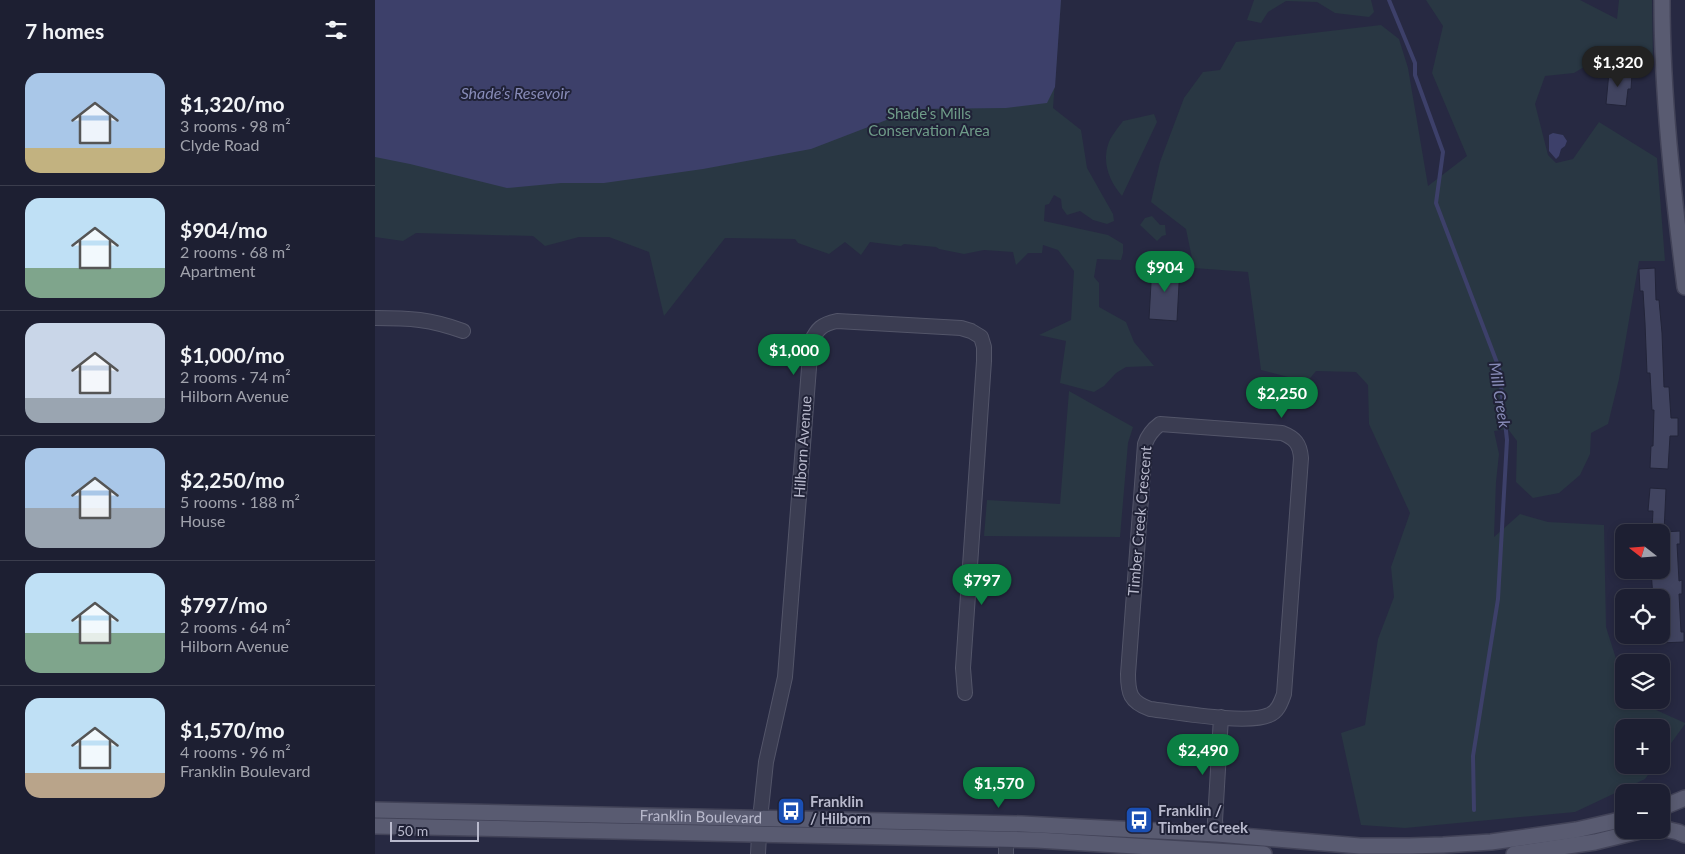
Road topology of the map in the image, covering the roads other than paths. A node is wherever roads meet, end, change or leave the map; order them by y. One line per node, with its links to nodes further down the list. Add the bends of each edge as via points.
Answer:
1 (1663, 0): 2 (main road, via 1667,112)
2 (1685, 287)
3 (375, 318): 4 (street, via 413,318 439,322)
4 (463, 331)
5 (965, 693): 10 (street, Hilborn Avenue, via 963,668 984,361 981,337 961,328 825,323 816,330 811,342 785,677 766,762)
6 (1221, 717): 6 (street, Timber Creek Crescent, via 1250,720 1269,716 1275,712 1284,694 1300,448 1295,440 1282,433 1160,424 1147,436 1145,444 1128,686 1131,697 1150,709); 14 (street)
7 (1683, 796): 8 (main road)
8 (1670, 803)
9 (375, 810): 10 (main road, Franklin Boulevard)
10 (760, 819): 14 (main road, Franklin Boulevard, via 1022,824)
11 (1615, 820): 14 (main road, Franklin Boulevard, via 1577,830 1443,845 1360,846)
12 (375, 826): 15 (main road, Franklin Boulevard)
13 (1670, 830): 16 (main road)
14 (1217, 834)
15 (759, 835): 18 (main road, Franklin Boulevard); 20 (street)
16 (1685, 835)
17 (1615, 837): 22 (main road)
18 (1006, 847): 19 (main road, Franklin Boulevard, via 1037,840)
19 (1220, 852): 21 (main road, Franklin Boulevard)
20 (758, 854)
21 (1264, 854)
22 (1514, 854)

